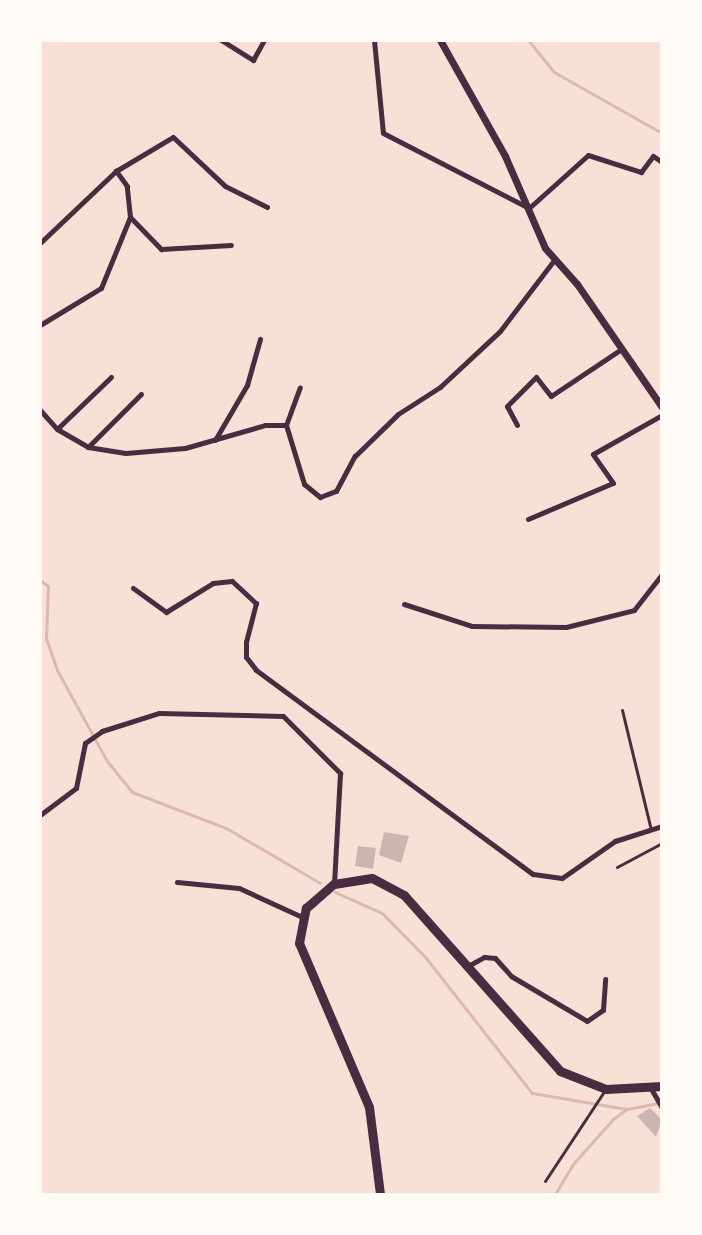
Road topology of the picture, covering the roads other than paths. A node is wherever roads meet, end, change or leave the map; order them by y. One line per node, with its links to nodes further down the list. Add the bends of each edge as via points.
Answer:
1 (221, 40): 2 (street, via 253,60)
2 (264, 40)
3 (374, 40): 8 (street, via 383,133)
4 (440, 40): 8 (street)
5 (662, 162): 8 (street, via 653,156 642,172 588,155)
6 (116, 171): 7 (street, via 173,137 225,186); 9 (street, via 127,186); 10 (street)
7 (267, 207)
8 (529, 208): 12 (street)
9 (130, 217): 11 (street, via 160,249); 13 (street, via 101,288)
10 (40, 243)
11 (231, 245)
12 (554, 260): 15 (street, via 581,289); 23 (street, via 500,331 440,387 398,414 356,456 336,491 320,496 304,484)
13 (40, 325)
14 (260, 339): 25 (street, via 247,385)
15 (620, 350): 19 (street); 22 (street, via 551,396 536,377 507,406)
16 (111, 377): 24 (street)
17 (300, 387): 23 (street)
18 (141, 394): 26 (street)
19 (662, 407)
20 (40, 410): 24 (street)
21 (662, 415): 27 (street, via 593,454 613,483)
22 (517, 424)
23 (286, 425): 25 (street, via 265,425)
24 (57, 429): 26 (street)
25 (215, 441): 26 (street, via 126,453)
26 (88, 447)
27 (528, 519)
28 (662, 574): 30 (street, via 634,610 566,627 472,626)
29 (133, 588): 34 (street, via 166,612 222,580 232,581 256,603 246,657 398,777 533,874 551,880 576,871 615,841)
30 (404, 604)
31 (622, 710): 34 (lane)
32 (40, 815): 38 (street, via 76,788 85,743 102,731 159,713 283,716 340,773)
33 (662, 826): 34 (street)
34 (651, 830)
35 (662, 843): 36 (lane)
36 (617, 867)
37 (177, 882): 39 (street, via 239,888)
38 (334, 884): 39 (main road, via 310,902); 40 (main road, via 360,877 393,886)
39 (302, 917): 47 (main road, via 299,936 307,971 369,1107)
40 (466, 967): 41 (street, via 484,957 495,958 511,976 587,1021 603,1010); 44 (main road, via 549,1063 582,1083)
41 (605, 979)
42 (662, 1086): 43 (main road)
43 (650, 1087): 44 (main road); 45 (street)
44 (606, 1089): 46 (lane)
45 (662, 1108)
46 (545, 1181)
47 (380, 1194)

